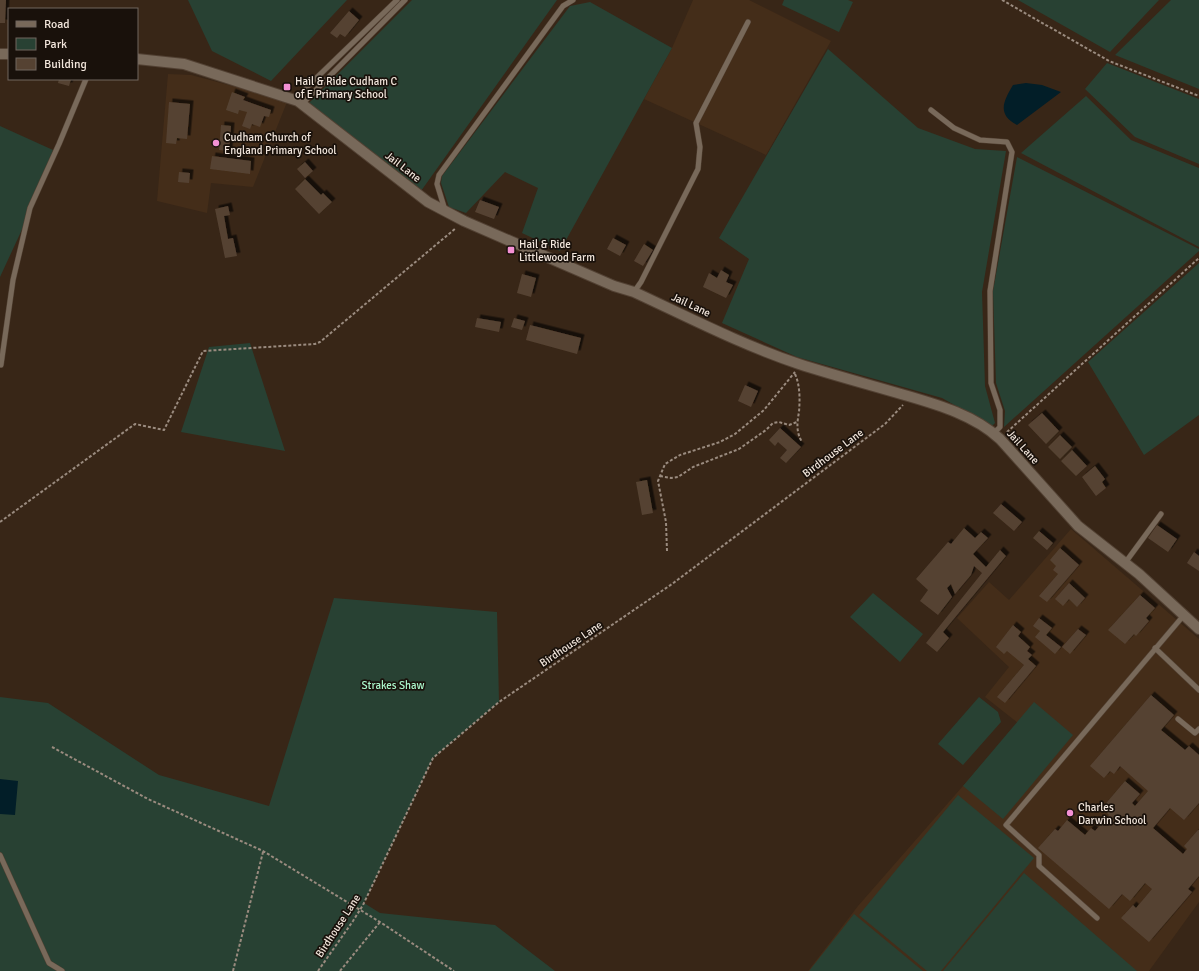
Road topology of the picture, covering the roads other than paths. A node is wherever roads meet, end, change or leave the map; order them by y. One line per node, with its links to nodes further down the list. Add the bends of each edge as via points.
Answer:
1 (397, 0): 7 (lane, via 306,88)
2 (406, 0): 7 (lane)
3 (573, 0): 9 (lane, via 563,6 439,175 437,184)
4 (748, 22): 10 (lane, via 696,123 700,147 698,169)
5 (138, 59): 7 (street, Jail Lane, via 184,64)
6 (86, 80): 11 (lane, via 30,208 13,280)
7 (300, 102): 9 (street, Jail Lane, via 428,202)
8 (931, 110): 12 (lane, via 954,128 980,140 1007,142 1012,152 990,291 991,382 1000,410)
9 (445, 211): 10 (street, Jail Lane, via 614,286)
10 (634, 292): 12 (street, Jail Lane, via 720,332 799,364 940,405)
11 (1, 365)
12 (997, 436): 14 (street, Jail Lane, via 1078,526)
13 (1161, 514): 14 (lane)
14 (1125, 563): 15 (street, Jail Lane)
15 (1184, 615): 16 (street, Jail Lane); 17 (lane)
16 (1199, 629)
17 (1155, 648): 18 (lane); 22 (lane, via 1006,825 1039,855 1040,866)
18 (1199, 690)
19 (1178, 719): 20 (lane, via 1195,733)
20 (1199, 729)
21 (0, 855): 23 (lane, via 49,963)
22 (1097, 918)
23 (62, 971)

